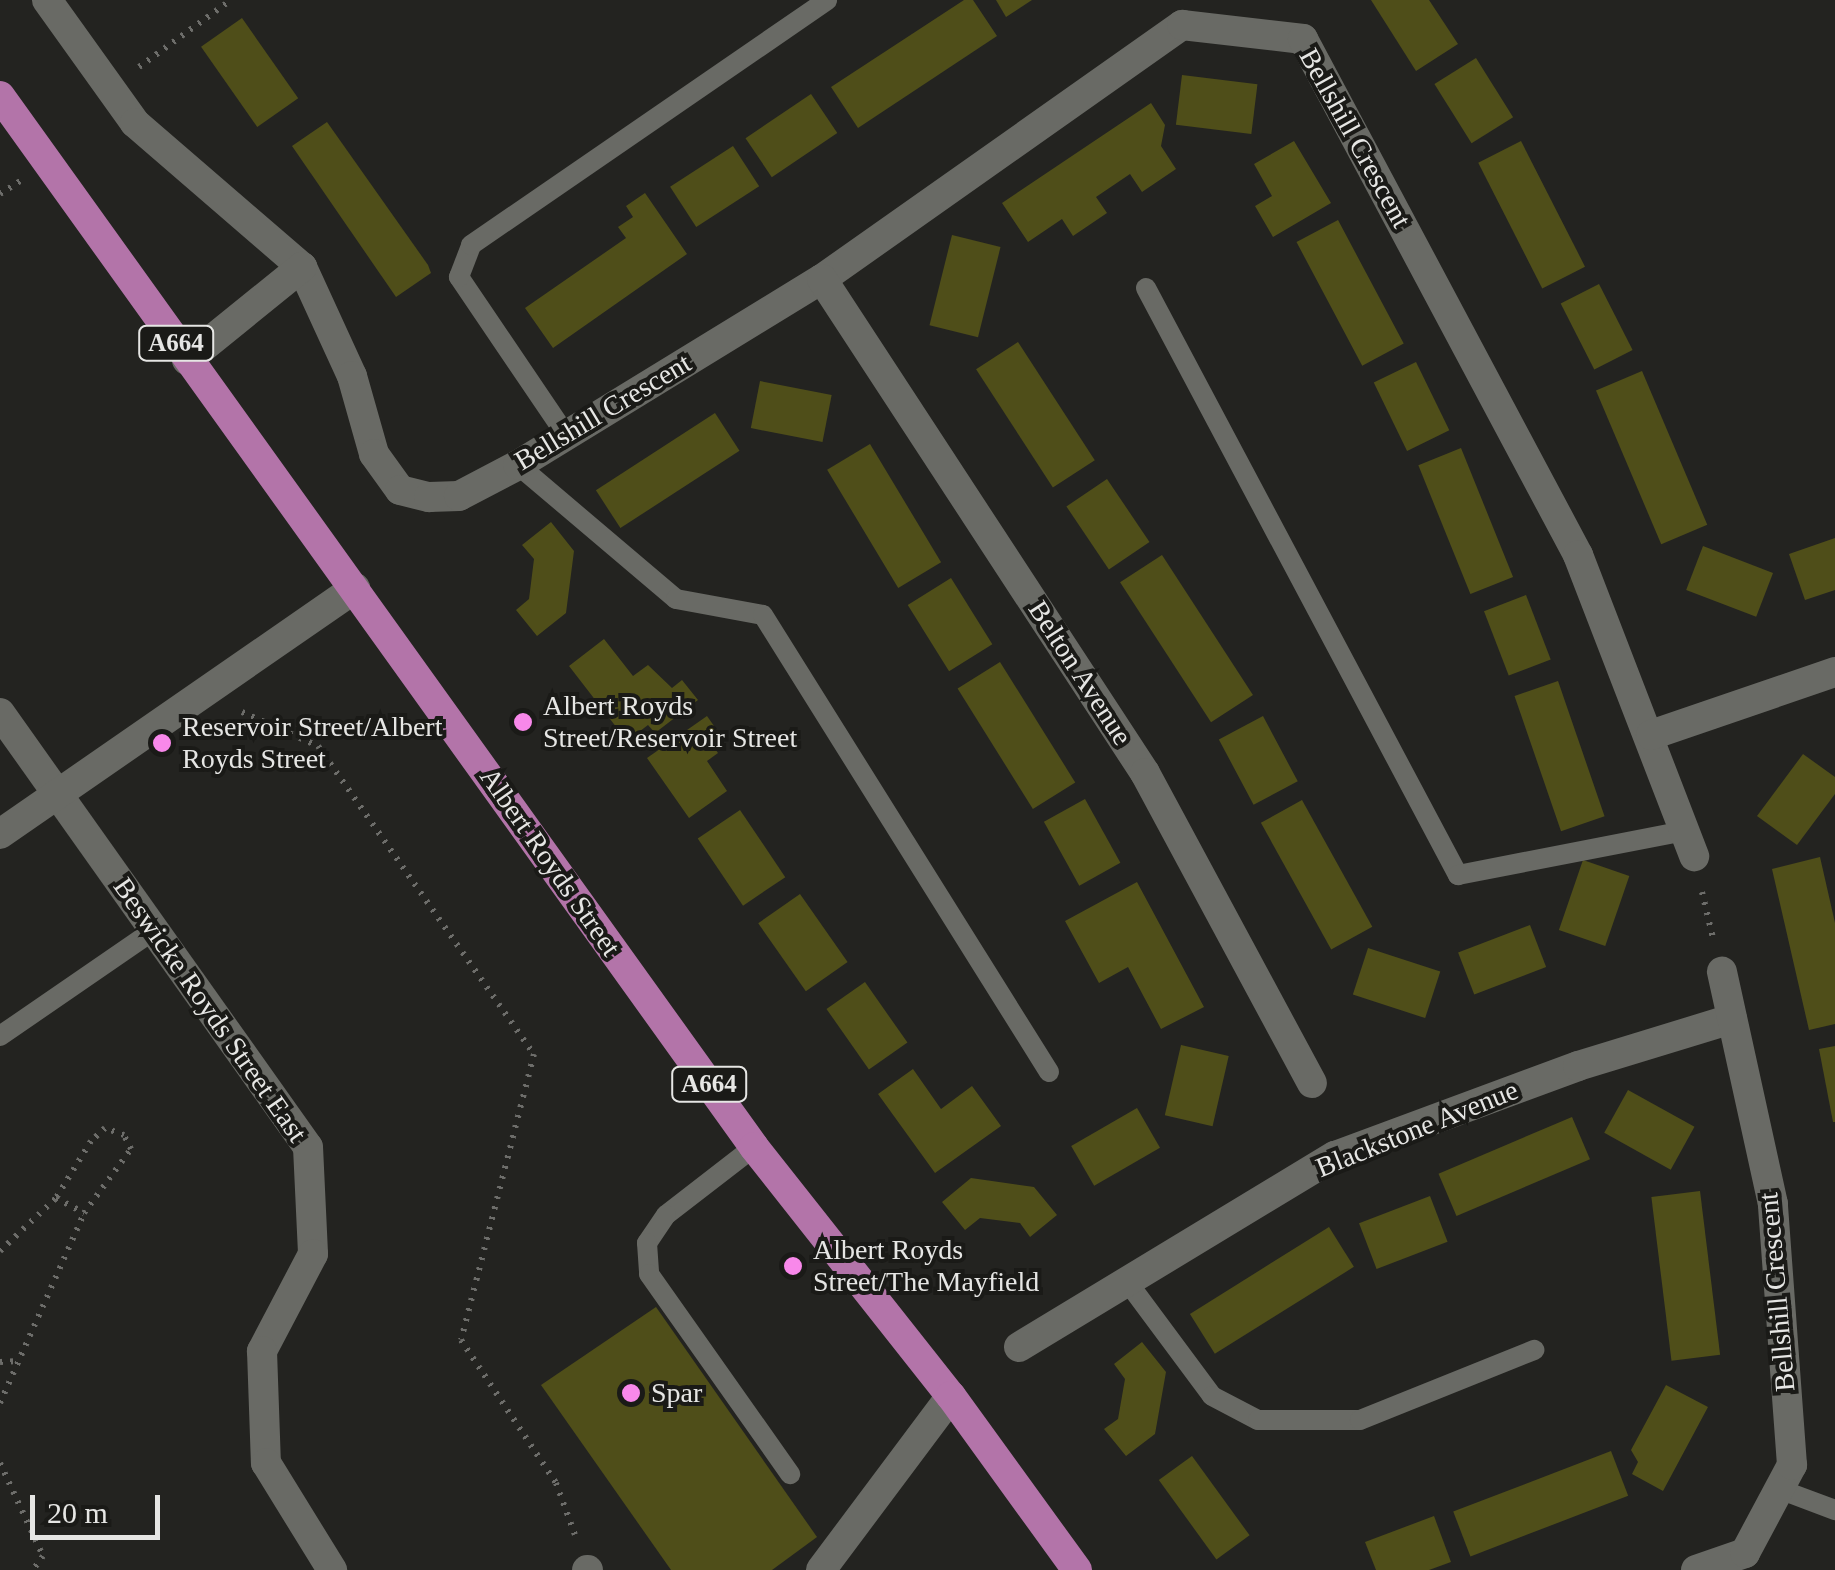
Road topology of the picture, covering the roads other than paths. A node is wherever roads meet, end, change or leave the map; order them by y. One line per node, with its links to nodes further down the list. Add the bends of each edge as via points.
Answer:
1 (47, 0): 4 (street, via 135,123)
2 (827, 0): 8 (lane, via 465,254 460,277)
3 (0, 96): 7 (main road, Albert Royds Street / A664)
4 (302, 267): 7 (street); 9 (street, Bellshill Crescent, via 386,476 400,490 459,496)
5 (822, 278): 8 (street, Bellshill Crescent); 13 (street, Bellshill Crescent, via 1182,25 1303,39 1578,555); 22 (street, Belton Avenue, via 1145,773)
6 (1146, 288): 16 (lane, via 1458,876)
7 (187, 360): 10 (main road, Albert Royds Street / A664)
8 (566, 436): 9 (street, Bellshill Crescent)
9 (518, 464): 21 (lane, via 676,599 763,615)
10 (355, 588): 14 (street); 23 (main road, Albert Royds Street / A664)
11 (1835, 672): 13 (street)
12 (0, 713): 14 (street, Beswicke Royds Street East)
13 (1652, 735): 16 (street, Bellshill Crescent)
14 (58, 795): 15 (street); 17 (street, Beswicke Royds Street East)
15 (0, 834)
16 (1689, 844)
17 (154, 930): 20 (lane); 31 (street, Beswicke Royds Street East, via 308,1147 313,1254 262,1351 266,1463)
18 (1722, 972): 19 (street, Bellshill Crescent)
19 (1732, 1019): 24 (street, Blackstone Avenue, via 1578,1066 1335,1156); 29 (street, Bellshill Crescent, via 1773,1204 1792,1465)
20 (0, 1036)
21 (1048, 1072)
22 (1312, 1083)
23 (754, 1147): 27 (main road, Albert Royds Street / A664); 28 (lane, via 666,1215 647,1243 648,1274)
24 (1126, 1280): 25 (street, Blackstone Avenue); 26 (lane, via 1212,1396 1258,1420 1360,1420)
25 (1020, 1347)
26 (1534, 1350)
27 (951, 1396): 32 (street); 33 (main road, Albert Royds Street / A664)
28 (790, 1474)
29 (1779, 1489): 30 (lane); 34 (street, Bellshill Crescent, via 1745,1553)
30 (1835, 1510)
31 (332, 1570)
32 (821, 1570)
33 (1077, 1570)
34 (1696, 1570)

